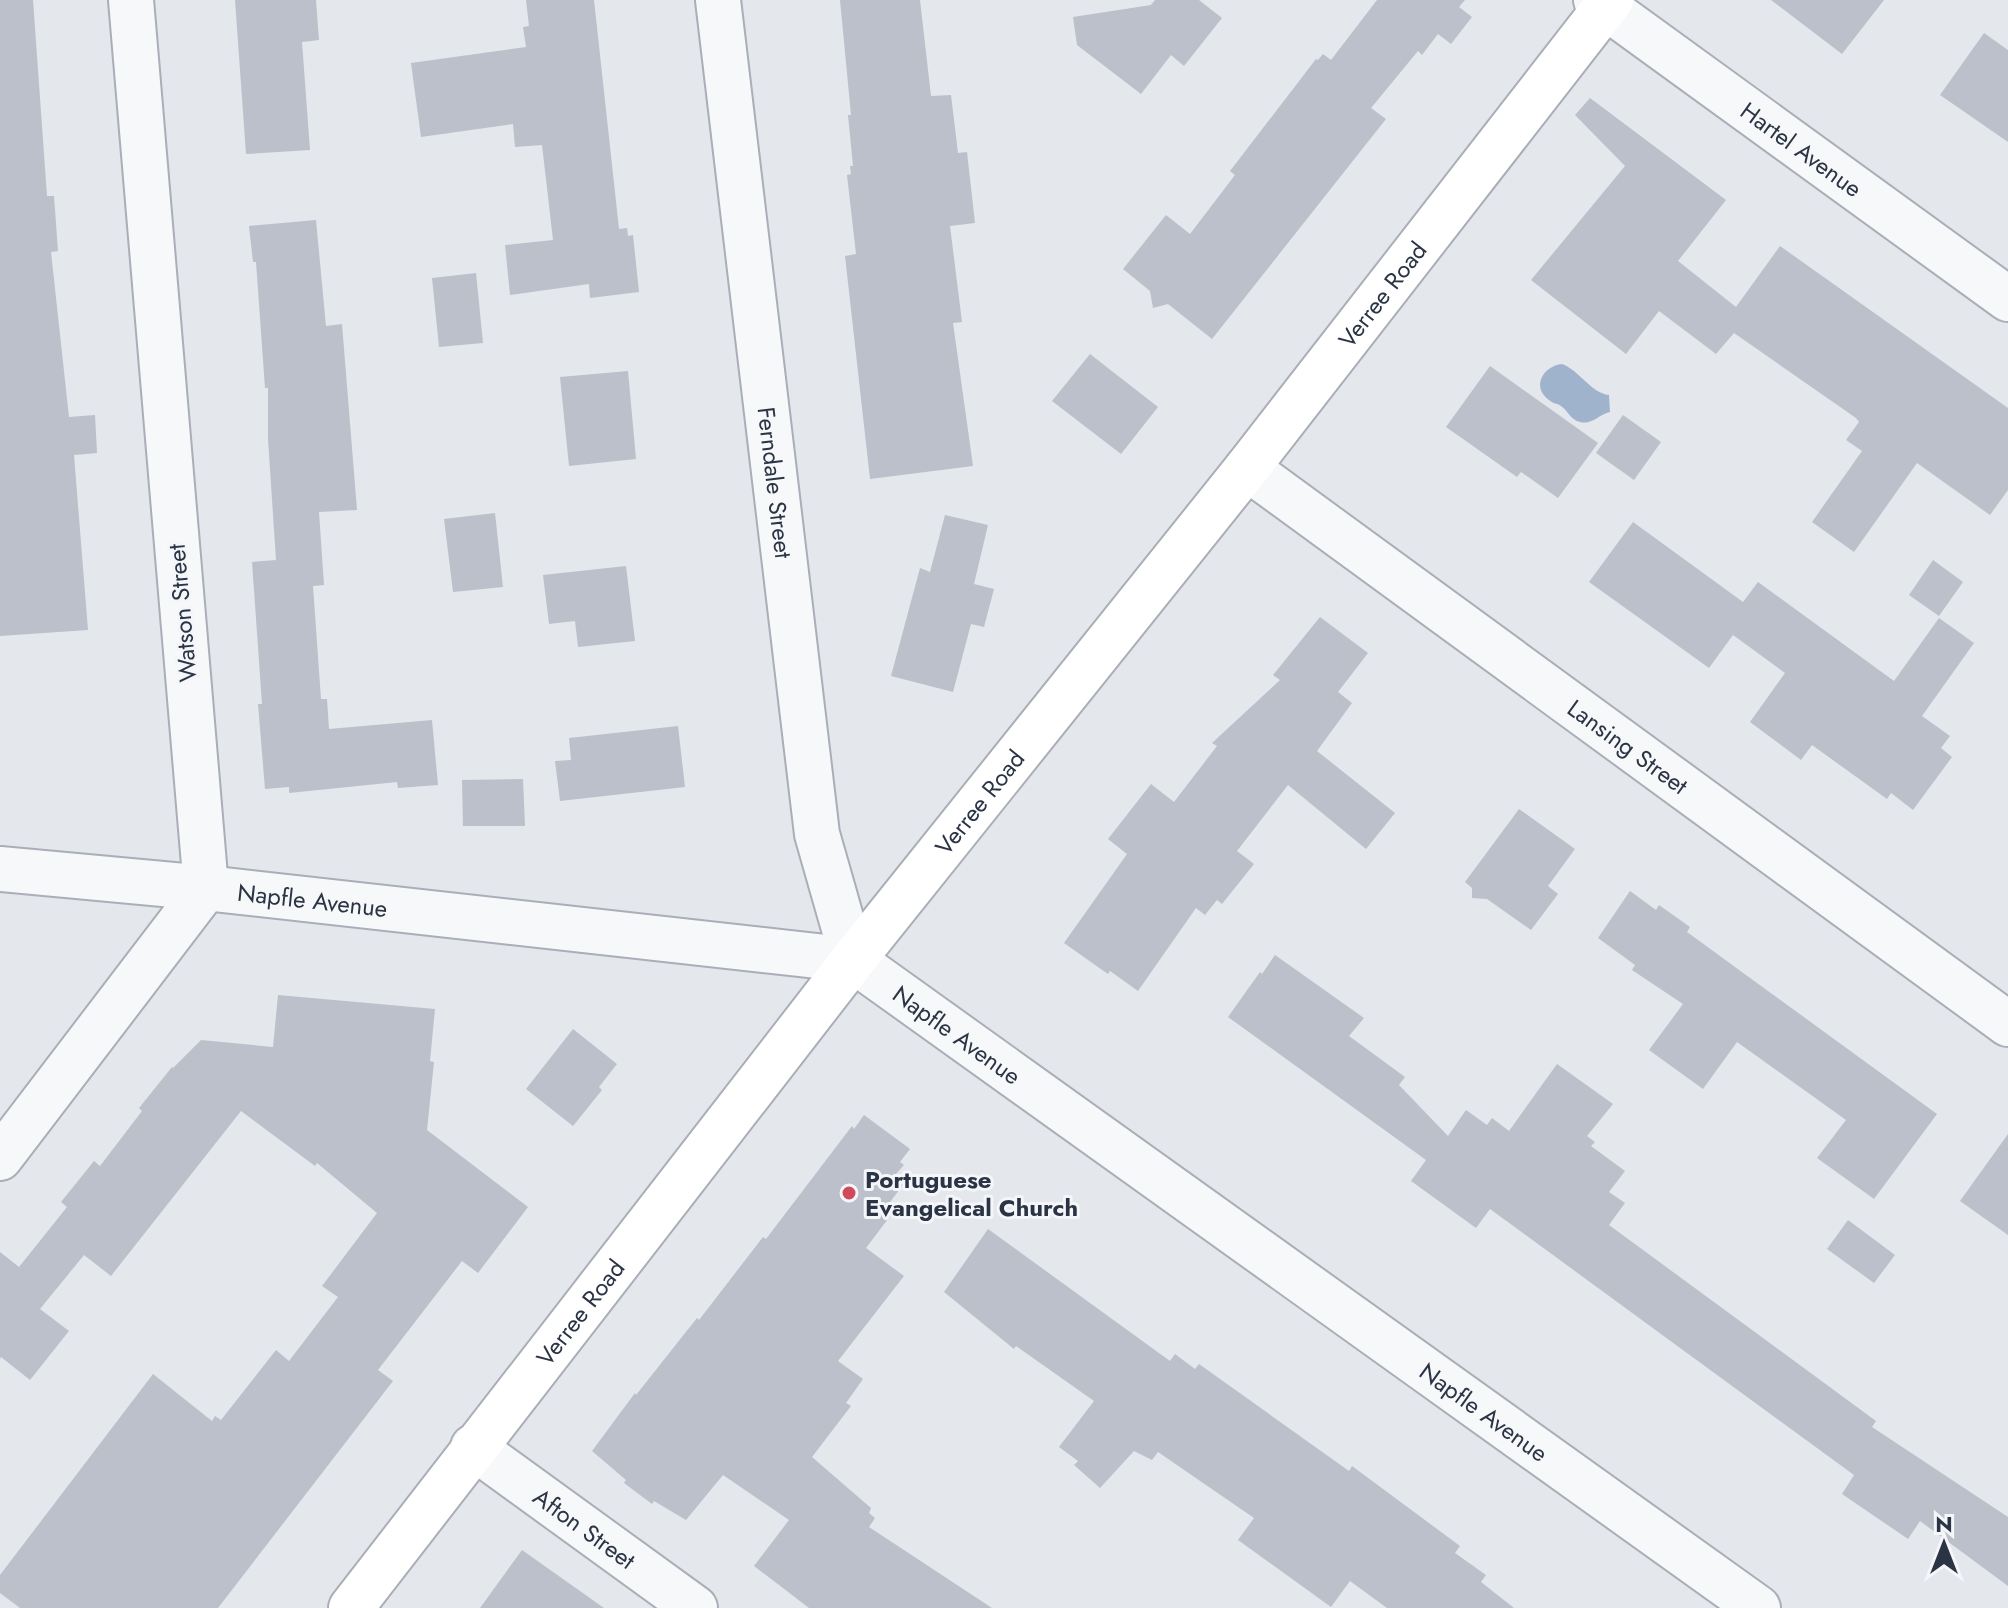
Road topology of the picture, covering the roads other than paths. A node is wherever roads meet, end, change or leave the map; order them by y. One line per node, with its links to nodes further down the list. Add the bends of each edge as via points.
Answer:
1 (131, 0): 7 (street, Watson Street)
2 (718, 0): 8 (street, Ferndale Street, via 817,834)
3 (1604, 2): 4 (street, Hartel Avenue); 5 (main road, Verree Road)
4 (2008, 299)
5 (1247, 468): 8 (main road, Verree Road); 9 (street, Lansing Street)
6 (0, 869): 7 (street, Napfle Avenue)
7 (206, 888): 8 (street, Napfle Avenue); 10 (street)
8 (853, 960): 11 (main road, Verree Road); 14 (street, Napfle Avenue)
9 (2008, 1024)
10 (0, 1158)
11 (473, 1447): 12 (main road, Verree Road); 13 (street, Afton Street)
12 (351, 1608)
13 (695, 1608)
14 (1758, 1608)

